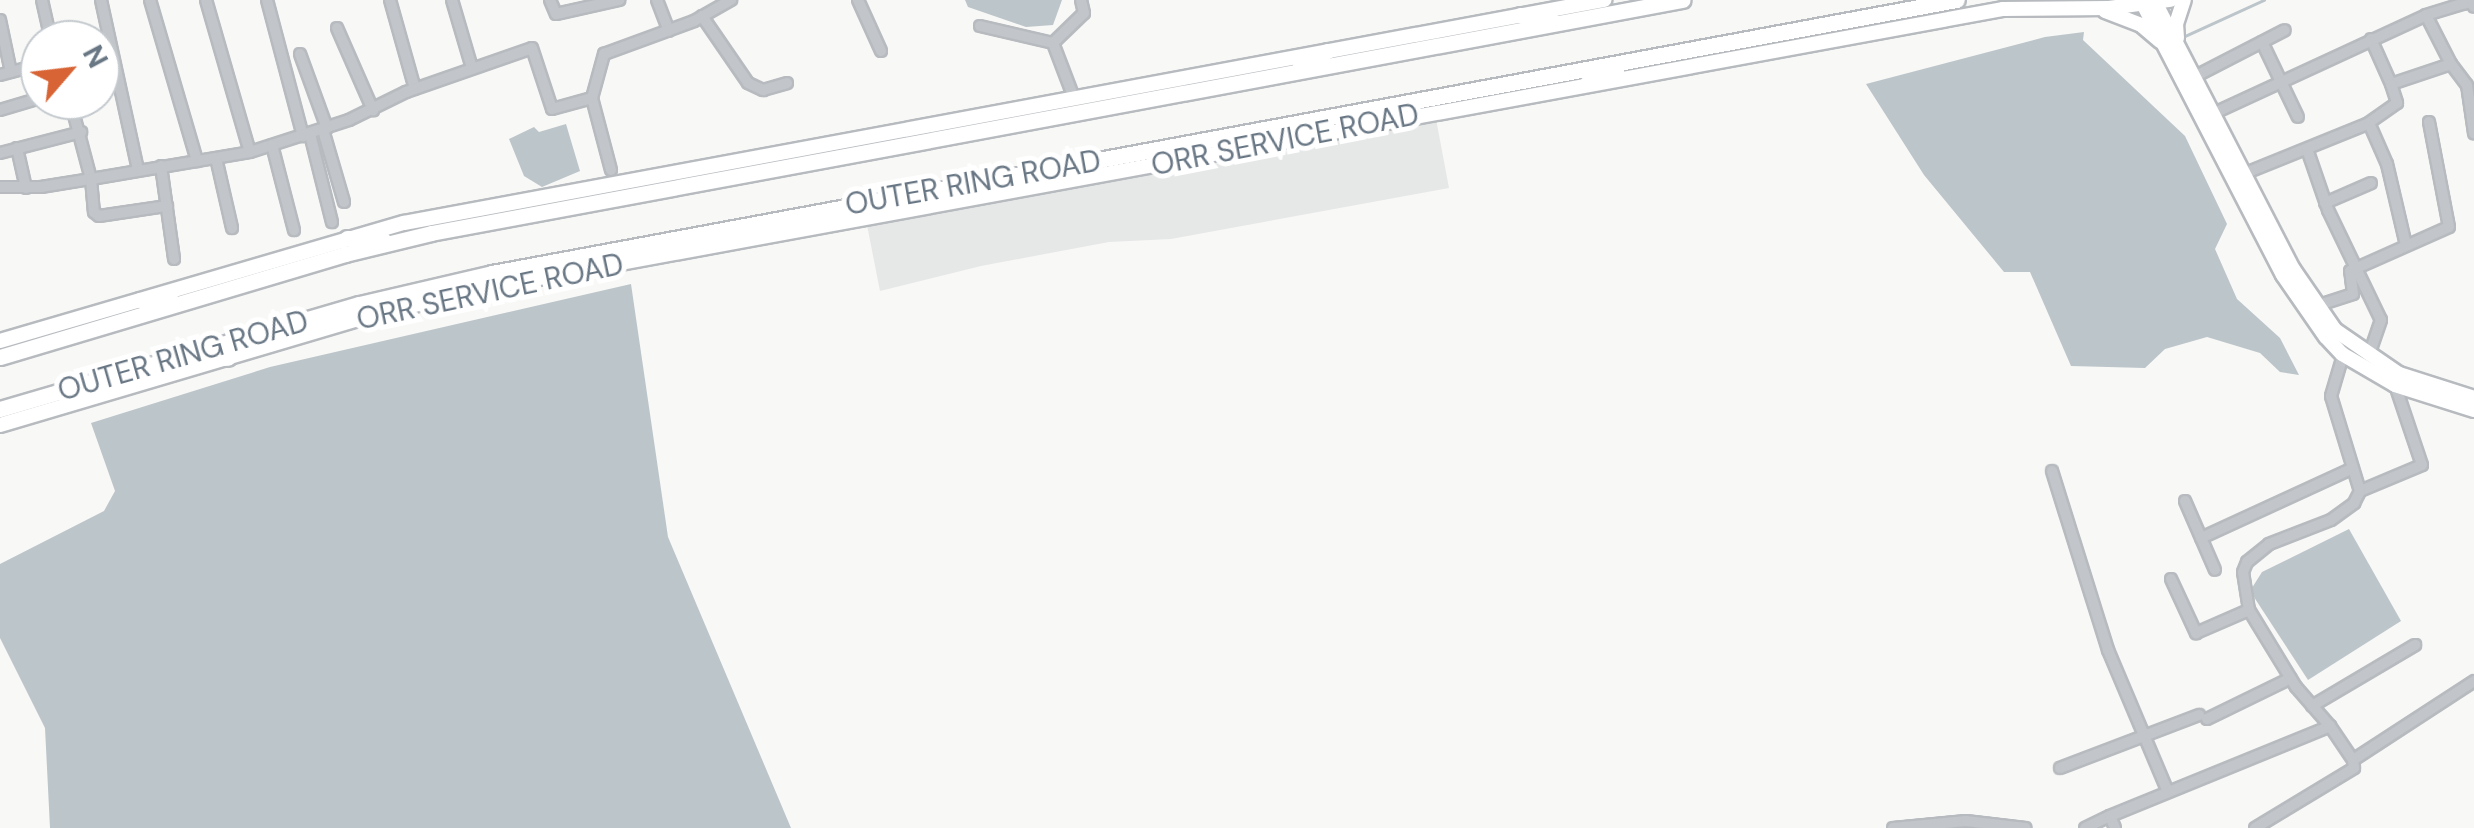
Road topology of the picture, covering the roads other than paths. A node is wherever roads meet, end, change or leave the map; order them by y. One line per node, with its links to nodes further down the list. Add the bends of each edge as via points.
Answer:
1 (101, 0): 71 (street)
2 (150, 0): 69 (street)
3 (206, 0): 66 (street)
4 (267, 0): 62 (street)
5 (390, 0): 48 (street)
6 (452, 0): 40 (street)
7 (550, 0): 8 (street, via 560,14)
8 (619, 0)
9 (657, 0): 29 (street)
10 (858, 0): 34 (street)
11 (1081, 0): 33 (street, via 1084,13)
12 (1604, 0): 23 (main road)
13 (1682, 0): 25 (highway, OUTER RING ROAD)
14 (1957, 0): 38 (highway, OUTER RING ROAD)
15 (2114, 0): 20 (main road)
16 (2184, 0): 36 (main road)
17 (727, 1): 22 (street)
18 (2153, 1): 20 (main road, ORR SERVICE ROAD); 36 (main road)
19 (2474, 7): 21 (street, via 2472,2)
20 (2094, 8): 36 (main road, via 2140,25); 46 (main road, ORR SERVICE ROAD, via 2003,9)
21 (2426, 15): 31 (street); 39 (street)
22 (702, 16): 29 (street); 45 (street, via 748,83 763,90)
23 (1520, 16): 25 (highway); 35 (main road)
24 (0, 20): 30 (street)
25 (1570, 21): 42 (highway, OUTER RING ROAD)
26 (980, 26): 33 (street)
27 (337, 28): 51 (street)
28 (2285, 30): 32 (street)
29 (669, 32): 49 (street, via 607,50)
30 (2, 34): 41 (street)
31 (2371, 39): 44 (street); 47 (street)
32 (2262, 42): 43 (street); 44 (street)
33 (1053, 43): 50 (street)
34 (881, 51)
35 (1328, 51): 42 (highway); 50 (main road)
36 (2175, 52): 43 (main road); 53 (main road)
37 (300, 54): 59 (street)
38 (1638, 60): 46 (highway); 52 (highway, OUTER RING ROAD)
39 (2451, 64): 47 (street); 61 (street, via 2467,85)
40 (472, 68): 48 (street); 49 (street, via 532,48 552,109)
41 (6, 73)
42 (1283, 74): 85 (highway, OUTER RING ROAD)
43 (2194, 76): 53 (main road)
44 (2282, 80): 53 (street); 54 (street)
45 (787, 83)
46 (1587, 83): 55 (main road, ORR SERVICE ROAD)
47 (2391, 84): 58 (street, via 2397,103)
48 (416, 89): 51 (street)
49 (592, 98): 72 (street)
50 (1074, 98): 84 (main road)
51 (373, 110): 59 (street)
52 (1344, 115): 55 (highway); 89 (highway, OUTER RING ROAD)
53 (2209, 115): 73 (main road); 95 (main road, via 2284,275 2307,312)
54 (2298, 117)
55 (1403, 118): 92 (main road, ORR SERVICE ROAD)
56 (77, 120): 60 (street)
57 (2429, 122): 86 (street, via 2448,227)
58 (2369, 123): 65 (street); 86 (street, via 2387,164)
59 (325, 129): 62 (street); 78 (street)
60 (81, 132): 64 (street); 74 (street)
61 (2474, 132)
62 (307, 135): 63 (street); 81 (street)
63 (272, 145): 66 (street); 83 (street)
64 (17, 148): 67 (street); 77 (street)
65 (2307, 149): 73 (street); 79 (street)
66 (250, 152): 68 (street)
67 (0, 153)
68 (216, 158): 69 (street); 82 (street)
69 (197, 161): 70 (street)
70 (161, 166): 71 (street); 80 (street)
71 (138, 170): 74 (street)
72 (611, 170)
73 (2246, 174): 93 (main road)
74 (91, 179): 77 (street); 80 (street, via 99,216)
75 (2371, 183): 79 (street)
76 (0, 187): 77 (street)
77 (26, 188)
78 (344, 202)
79 (2326, 204): 88 (street)
80 (166, 206): 87 (street)
81 (332, 222)
82 (232, 228)
83 (294, 230)
84 (347, 238): 85 (highway); 90 (main road)
85 (403, 240): 91 (highway, OUTER RING ROAD)
86 (2406, 244): 88 (street)
87 (174, 259)
88 (2357, 267): 93 (street, via 2350,270 2353,294); 97 (street, via 2381,320)
89 (454, 280): 92 (highway); 99 (highway, OUTER RING ROAD)
90 (140, 300): 91 (highway); 94 (main road)
91 (188, 300): 96 (highway, OUTER RING ROAD)
92 (406, 306): 98 (main road, ORR SERVICE ROAD)
93 (2316, 306): 95 (main road)
94 (0, 342)
95 (2346, 349): 97 (main road); 100 (main road); 105 (street, via 2330,396)
96 (0, 357)
97 (2368, 357): 101 (main road)
98 (228, 358): 99 (highway); 104 (main road, ORR SERVICE ROAD)
99 (168, 360): 102 (highway, OUTER RING ROAD)
100 (2395, 385): 103 (main road); 107 (street, via 2422,465)
101 (2474, 398)
102 (0, 409)
103 (2474, 410)
104 (0, 425)
105 (2352, 468): 107 (street); 109 (street)
106 (2052, 471): 118 (street, via 2108,650)
107 (2360, 491): 112 (street, via 2330,520 2269,544 2248,562 2243,572)
108 (2185, 501): 109 (street)
109 (2201, 538): 110 (street)
110 (2215, 570)
111 (2171, 579): 112 (street, via 2196,633)
112 (2249, 610): 114 (street)
113 (2415, 645): 116 (street)
114 (2291, 678): 116 (street); 118 (street, via 2203,717)
115 (2474, 681): 119 (street)
116 (2312, 706): 117 (street)
117 (2330, 726): 119 (street); 121 (street)
118 (2143, 733): 120 (street); 121 (street)
119 (2353, 760): 123 (street, via 2354,768)
120 (2060, 768)
121 (2167, 790): 122 (street)
122 (2110, 816): 126 (street); 127 (street)
123 (2278, 823): 128 (street)
124 (1894, 828): 125 (street, via 1966,820)
125 (2026, 828)
126 (2084, 828)
127 (2115, 828)
128 (2255, 828)

